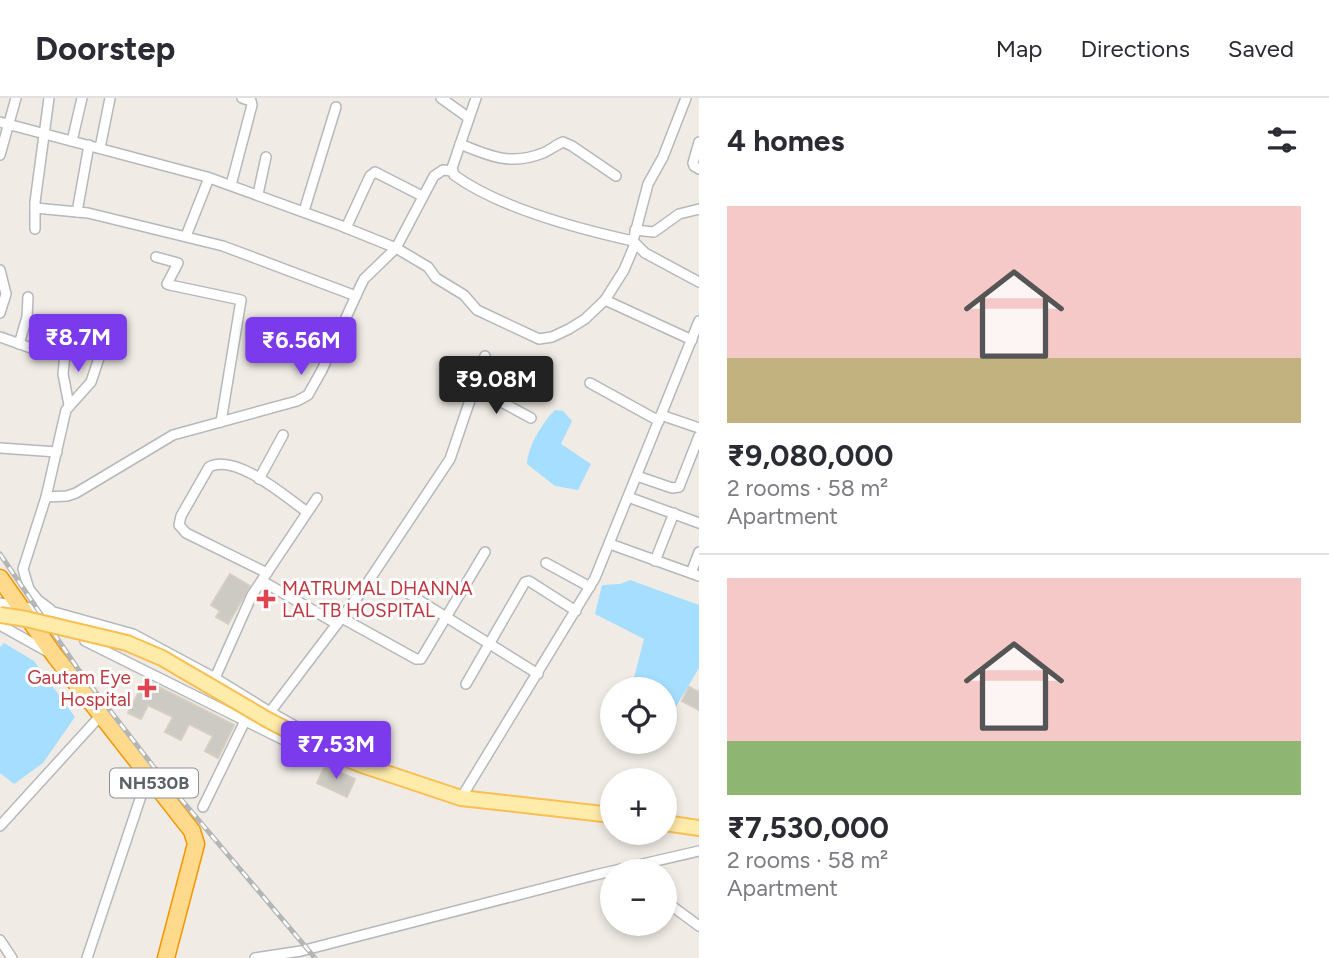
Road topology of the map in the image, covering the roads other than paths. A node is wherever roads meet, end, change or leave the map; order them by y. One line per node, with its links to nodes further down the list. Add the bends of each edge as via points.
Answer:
1 (16, 98): 11 (street)
2 (50, 98): 12 (street)
3 (82, 98): 14 (street)
4 (110, 98): 18 (street)
5 (242, 98): 25 (street, via 252,105)
6 (441, 98): 10 (street)
7 (476, 98): 10 (street)
8 (686, 98): 34 (street, via 648,184)
9 (336, 107): 30 (street)
10 (469, 118): 16 (street)
11 (4, 124): 12 (street); 13 (street)
12 (44, 134): 14 (street); 28 (street)
13 (3, 136): 19 (street)
14 (72, 141): 17 (street)
15 (699, 142): 21 (street, via 693,163)
16 (460, 144): 22 (street); 23 (street, via 509,159 535,156 563,142)
17 (89, 145): 18 (street); 31 (street)
18 (100, 148): 24 (street)
19 (0, 155)
20 (266, 157): 26 (street)
21 (699, 169)
22 (452, 172): 27 (street, via 439,172); 36 (street, via 521,208)
23 (616, 176)
24 (209, 178): 25 (street); 35 (street)
25 (231, 186): 26 (street)
26 (258, 194): 30 (street)
27 (422, 196): 32 (street, via 375,172); 37 (street)
28 (35, 208): 31 (street); 33 (street)
29 (699, 209): 34 (street, via 679,215 654,232)
30 (304, 211): 32 (street)
31 (77, 212): 35 (street)
32 (346, 228): 37 (street)
33 (35, 229)
34 (635, 230): 36 (street)
35 (186, 236): 41 (street, via 254,256)
36 (634, 243): 40 (street); 43 (street)
37 (396, 248): 41 (street, via 364,279); 43 (street, via 428,267 477,310 539,339 569,329)
38 (156, 257): 58 (street, via 178,263 167,284 241,300)
39 (0, 270): 44 (street, via 6,294)
40 (699, 282)
41 (356, 296): 58 (street, via 308,394)
42 (28, 297): 48 (street)
43 (606, 300): 47 (street)
44 (0, 313)
45 (699, 321): 47 (street)
46 (0, 337): 48 (street)
47 (692, 340): 57 (street)
48 (19, 344): 50 (street)
49 (66, 344): 55 (street, via 63,374)
50 (34, 349)
51 (101, 352): 55 (street, via 91,382)
52 (485, 356): 54 (street)
53 (590, 383): 57 (street)
54 (475, 388): 56 (street); 88 (street, via 450,459)
55 (69, 405): 63 (street)
56 (531, 418)
57 (660, 418): 59 (street); 64 (street)
58 (220, 422): 66 (street, via 173,435 76,493)
59 (699, 428)
60 (283, 435): 65 (street)
61 (699, 436): 64 (street, via 679,487)
62 (0, 448): 63 (street)
63 (57, 452): 66 (street)
64 (637, 476): 67 (street)
65 (259, 479): 69 (street); 78 (street, via 238,467 212,465 179,525)
66 (46, 497): 85 (street, via 23,573 29,589)
67 (628, 497): 70 (street); 72 (street)
68 (317, 498): 69 (street)
69 (307, 512): 78 (street)
70 (674, 513): 71 (street); 75 (street)
71 (699, 523)
72 (610, 544): 75 (street); 80 (street)
73 (485, 552): 87 (street)
74 (699, 552): 77 (street)
75 (655, 561): 77 (street)
76 (546, 563): 80 (street)
77 (695, 575)
78 (264, 577): 88 (street); 94 (street)
79 (0, 578): 83 (highway, NH530B)
80 (590, 587): 84 (street)
81 (409, 594): 87 (street)
82 (0, 603): 83 (street)
83 (18, 606): 85 (street); 92 (highway, NH530B)
84 (576, 611): 91 (street, via 527,581); 93 (street)
85 (54, 612): 94 (street, via 133,634)
86 (0, 615): 99 (main road, bridge, via 127,643)
87 (446, 617): 88 (street, via 419,660); 91 (street)
88 (339, 621): 96 (street)
89 (0, 625): 92 (street)
90 (85, 641): 98 (street)
91 (489, 644): 93 (street); 95 (street)
92 (55, 656): 97 (highway, NH530B)
93 (538, 674): 101 (street)
94 (215, 678): 96 (street)
95 (466, 684)
96 (270, 712): 99 (street, via 336,748)
97 (101, 715): 100 (highway, NH530B); 106 (street)
98 (245, 721): 99 (street, via 322,759); 102 (street)
99 (344, 757): 101 (main road)
100 (148, 775): 114 (street); 115 (highway, NH530B, via 192,831 196,845)
101 (461, 798): 103 (main road)
102 (203, 807)
103 (600, 814)
104 (677, 823): 105 (main road)
105 (697, 823)
106 (0, 826)
107 (699, 851): 108 (street)
108 (665, 859)
109 (600, 875): 116 (street, via 301,951)
110 (677, 910): 111 (street)
111 (699, 926)
112 (0, 940): 113 (street)
113 (12, 958)
114 (87, 958)
115 (166, 958)
116 (256, 958)

